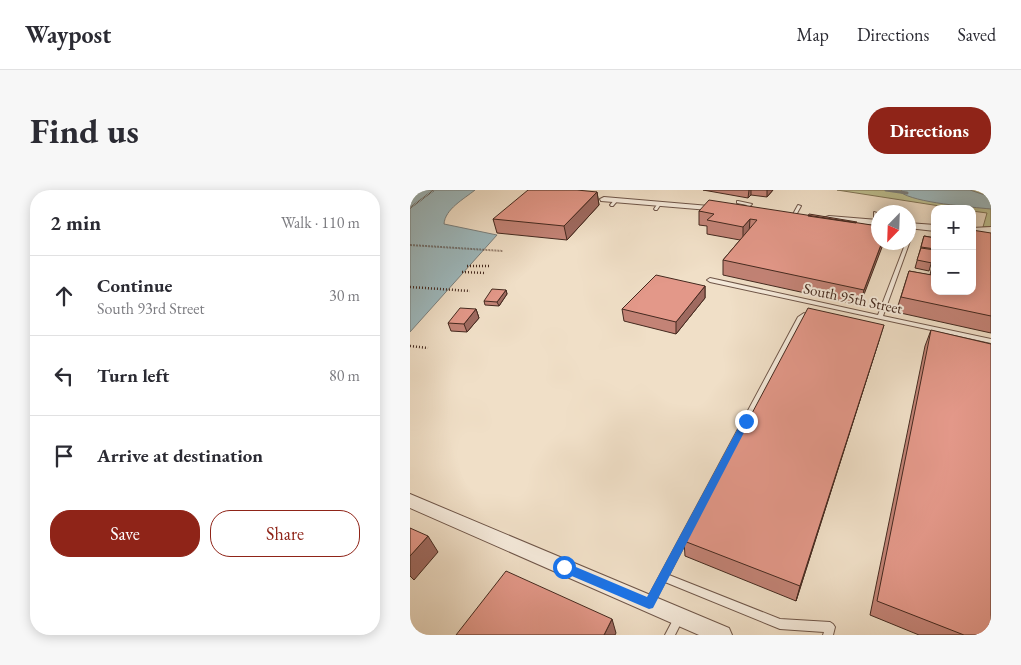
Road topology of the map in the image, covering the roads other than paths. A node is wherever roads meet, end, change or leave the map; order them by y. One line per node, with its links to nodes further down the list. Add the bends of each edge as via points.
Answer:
1 (604, 199): 4 (street, via 614,203)
2 (738, 202): 4 (lane, via 750,204)
3 (799, 206): 5 (lane)
4 (748, 212)
5 (794, 216)
6 (821, 218): 7 (street)
7 (871, 222)
8 (931, 228): 9 (street)
9 (916, 229)
10 (976, 230): 11 (street)
11 (991, 230)
12 (905, 250): 15 (lane)
13 (710, 280): 15 (lane, South 95th Street)
14 (804, 315): 18 (lane)
15 (880, 317): 16 (lane, South 95th Street)
16 (991, 341)
17 (410, 501): 19 (street)
18 (663, 577): 19 (lane); 21 (lane, via 780,624)
19 (649, 604): 20 (street)
20 (679, 616): 22 (lane); 23 (street)
21 (829, 631)
22 (670, 635)
23 (722, 635)

